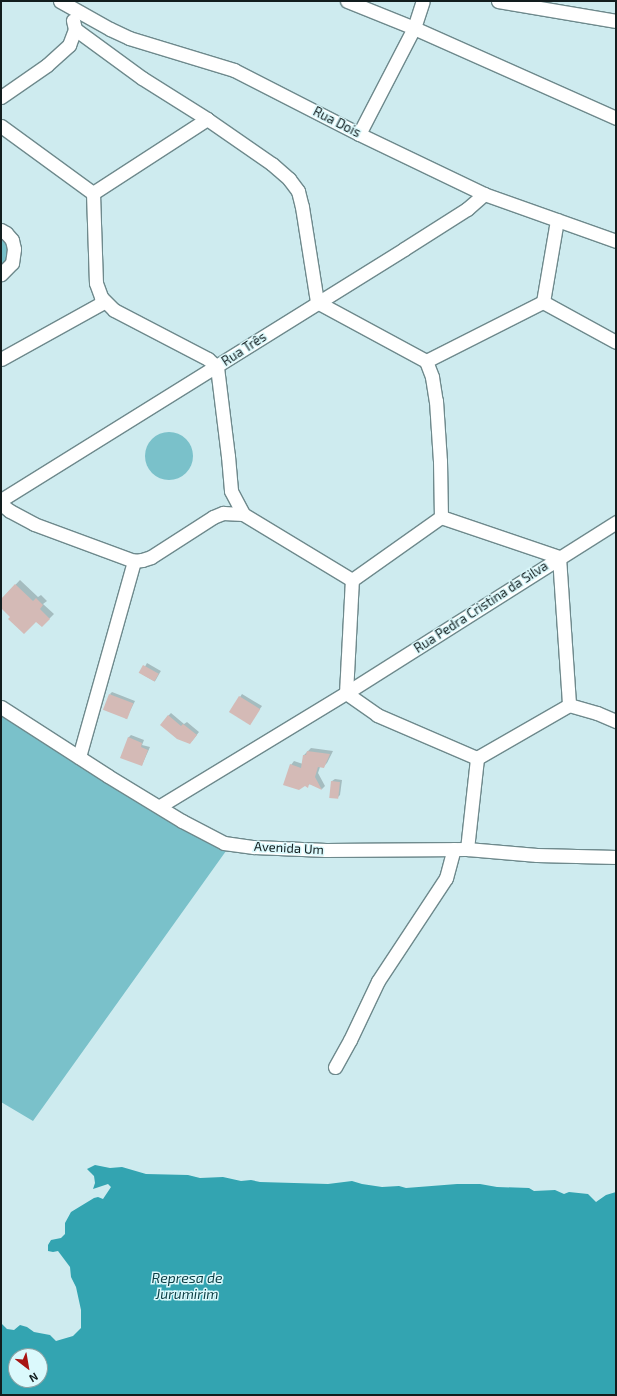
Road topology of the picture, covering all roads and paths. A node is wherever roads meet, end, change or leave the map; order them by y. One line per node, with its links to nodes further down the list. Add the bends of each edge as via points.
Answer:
1 (347, 1): 7 (street)
2 (423, 1): 7 (street)
3 (498, 1): 5 (street)
4 (66, 2): 6 (street); 12 (street, Rua Dois, via 95,22 129,38 234,70)
5 (616, 21)
6 (75, 28): 8 (street, via 69,46); 10 (street, via 142,78)
7 (414, 28): 9 (street); 12 (street)
8 (1, 97)
9 (616, 118)
10 (207, 119): 13 (street); 20 (street, via 272,164 289,178 298,191)
11 (1, 126): 13 (street)
12 (359, 134): 14 (street, Rua Dois)
13 (93, 193): 19 (street, via 96,283)
14 (484, 194): 15 (street, Rua Dois); 20 (street, Rua Três, via 454,217)
15 (557, 220): 17 (street, Rua Dois); 21 (street)
16 (1, 230): 18 (street, via 12,240 14,249 12,263)
17 (616, 241)
18 (1, 274)
19 (104, 302): 23 (street); 25 (street, via 139,324 208,359)
20 (317, 302): 24 (street); 25 (street, Rua Três)
21 (544, 302): 22 (street); 24 (street)
22 (616, 342)
23 (1, 359)
24 (426, 362): 31 (street, via 432,377 436,401)
25 (217, 367): 26 (street); 27 (street, Rua Três)
26 (230, 491): 29 (street); 30 (street)
27 (1, 500)
28 (1, 504): 34 (street, via 10,512 34,524)
29 (243, 514): 30 (street, via 233,512); 35 (street, via 252,517)
30 (218, 515): 34 (street, via 151,557)
31 (441, 517): 33 (street); 35 (street)
32 (616, 522): 33 (street, Rua Pedra Cristina da Silva)
33 (558, 557): 36 (street, Rua Pedra Cristina da Silva); 37 (street)
34 (134, 561): 40 (street)
35 (352, 580): 36 (street)
36 (346, 693): 41 (street, via 377,715); 42 (street, Rua Pedra Cristina da Silva)
37 (569, 706): 39 (street); 41 (street)
38 (1, 707): 40 (street, Avenida Um)
39 (616, 721)
40 (79, 758): 42 (street, Avenida Um)
41 (477, 758): 44 (street)
42 (160, 806): 43 (street, Avenida Um, via 224,843 326,850)
43 (454, 849): 44 (street, Avenida Um); 46 (street, via 446,878 374,987)
44 (468, 849): 45 (street, Avenida Um)
45 (616, 857)
46 (335, 1068)

